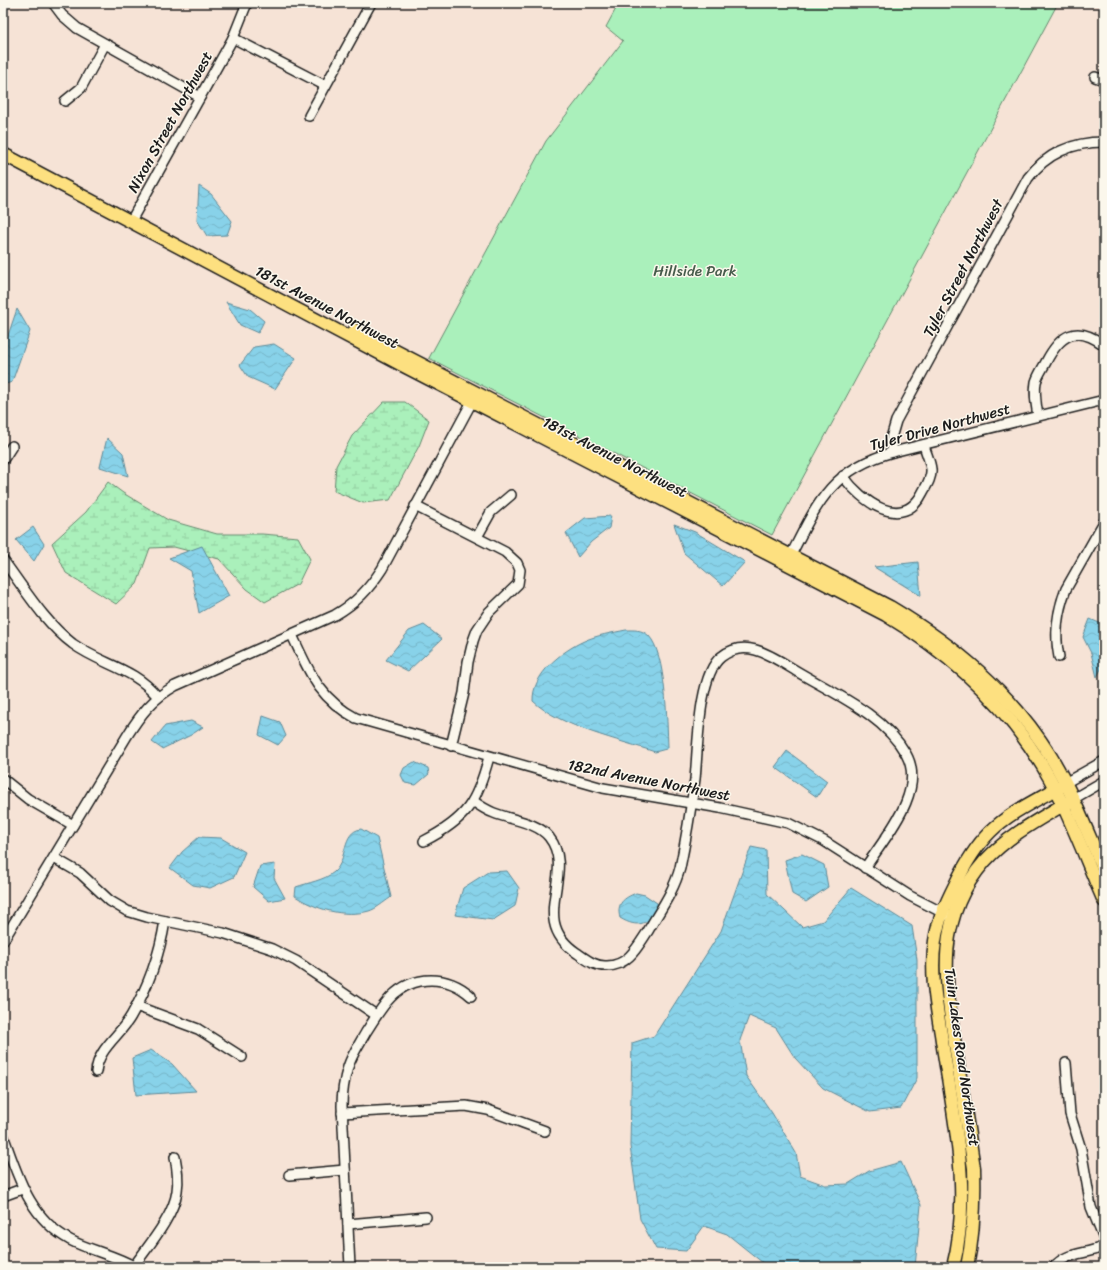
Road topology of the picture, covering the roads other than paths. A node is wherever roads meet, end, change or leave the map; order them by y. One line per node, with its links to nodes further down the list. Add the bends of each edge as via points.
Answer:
1 (53, 3): 5 (street, via 77,28)
2 (247, 3): 4 (street, Nixon Street Northwest)
3 (371, 3): 6 (street)
4 (233, 38): 6 (street); 7 (street, Nixon Street Northwest)
5 (105, 44): 7 (street); 8 (street, via 81,88)
6 (324, 85): 9 (street)
7 (200, 97): 13 (street, Nixon Street Northwest)
8 (65, 101)
9 (309, 116)
10 (1104, 142): 20 (street, Tyler Street Northwest, via 1080,144 1059,150 1037,166 1028,178 896,421 891,438)
11 (3, 146): 13 (main road, 181st Avenue Northwest)
12 (3, 154): 15 (main road, 181st Avenue Northwest)
13 (133, 218): 15 (main road, 181st Avenue Northwest)
14 (1104, 345): 17 (street, via 1084,334 1069,336 1058,342 1036,382)
15 (475, 397): 24 (street); 28 (main road, 181st Avenue Northwest)
16 (1104, 400): 17 (street, Tyler Drive Northwest)
17 (1038, 416): 18 (street, Tyler Drive Northwest)
18 (924, 445): 20 (street, Tyler Drive Northwest); 22 (street, via 931,475 919,501 909,510 892,512 880,508 862,497)
19 (12, 446): 21 (street)
20 (893, 452): 22 (street, Tyler Drive Northwest, via 863,462)
21 (3, 460)
22 (843, 476): 28 (street, Tyler Drive Northwest, via 820,502)
23 (511, 495): 26 (street, via 491,512)
24 (415, 506): 26 (street); 29 (street, via 382,569 366,592 356,602 335,615)
25 (1104, 522): 30 (street, via 1062,599 1056,629)
26 (477, 537): 32 (street, via 512,557 520,570 520,577 514,590 496,605 483,621 473,641)
27 (3, 560): 31 (street, via 43,613 65,637 93,656 134,675)
28 (789, 560): 37 (main road, 181st Avenue Northwest, via 917,624 973,665 1018,710 1051,757)
29 (292, 635): 31 (street, via 175,686); 32 (street, 182nd Avenue Northwest, via 315,683 336,706 370,723)
30 (1059, 657)
31 (158, 696): 41 (street, via 138,717)
32 (451, 746): 33 (street, 182nd Avenue Northwest)
33 (489, 757): 38 (street, via 480,789); 40 (street, 182nd Avenue Northwest, via 603,788)
34 (1104, 762): 37 (street, Twin Lakes Road Northwest)
35 (3, 779): 41 (street, via 28,799)
36 (1104, 780): 39 (street, Twin Lakes Road Northwest)
37 (1060, 787): 39 (main road, 181st Avenue Northwest); 47 (main road, Twin Lakes Road Northwest, via 1012,815 990,833 964,867)
38 (473, 801): 40 (street, via 491,812 537,828 550,838 556,848 558,859 553,916 559,936 589,961 607,966 619,964 630,957 672,890 680,866); 42 (street, via 461,817)
39 (1068, 802): 45 (main road, 181st Avenue Northwest); 46 (main road, 181st Avenue Northwest); 48 (main road, Twin Lakes Road Northwest, via 1026,826 994,851 968,884)
40 (691, 803): 44 (street, 182nd Avenue Northwest, via 793,825); 44 (street, via 703,702 712,667 722,656 734,649 756,649 870,716 894,737 908,759 912,784 908,799)
41 (73, 826): 43 (street)
42 (424, 841)
43 (54, 858): 49 (street, via 80,873 117,906); 50 (street)
44 (866, 868): 47 (street, 182nd Avenue Northwest)
45 (1104, 870)
46 (1104, 901)
47 (942, 914): 48 (street, 182nd Avenue Northwest); 71 (main road, Twin Lakes Road Northwest, via 935,942 934,982 962,1188 960,1227)
48 (953, 918): 72 (main road, Twin Lakes Road Northwest, via 947,949 946,978 974,1168 972,1239)
49 (165, 921): 52 (street, via 155,960); 53 (street, via 223,933 272,949 296,961)
50 (3, 941)
51 (471, 996): 53 (street, via 462,988 447,981 423,980 398,991)
52 (136, 1006): 54 (street, via 198,1028); 56 (street, via 126,1024 100,1054)
53 (376, 1015): 57 (street, via 348,1066 343,1087)
54 (242, 1057)
55 (1066, 1063): 67 (street, via 1070,1114 1086,1169 1091,1207)
56 (96, 1072)
57 (342, 1113): 58 (street, via 466,1106 493,1112); 61 (street)
58 (545, 1131)
59 (3, 1136): 63 (street)
60 (175, 1157): 69 (street, via 178,1183 175,1202)
61 (345, 1170): 62 (street); 66 (street)
62 (289, 1175)
63 (22, 1189): 64 (street); 69 (street, via 40,1217 54,1230 71,1240)
64 (3, 1196)
65 (426, 1217): 66 (street)
66 (348, 1224): 70 (street)
67 (1104, 1239)
68 (1104, 1246): 73 (street, via 1094,1251 1067,1256 1059,1260)
69 (135, 1267)
70 (350, 1267)
71 (953, 1267)
72 (966, 1267)
73 (1054, 1267)

